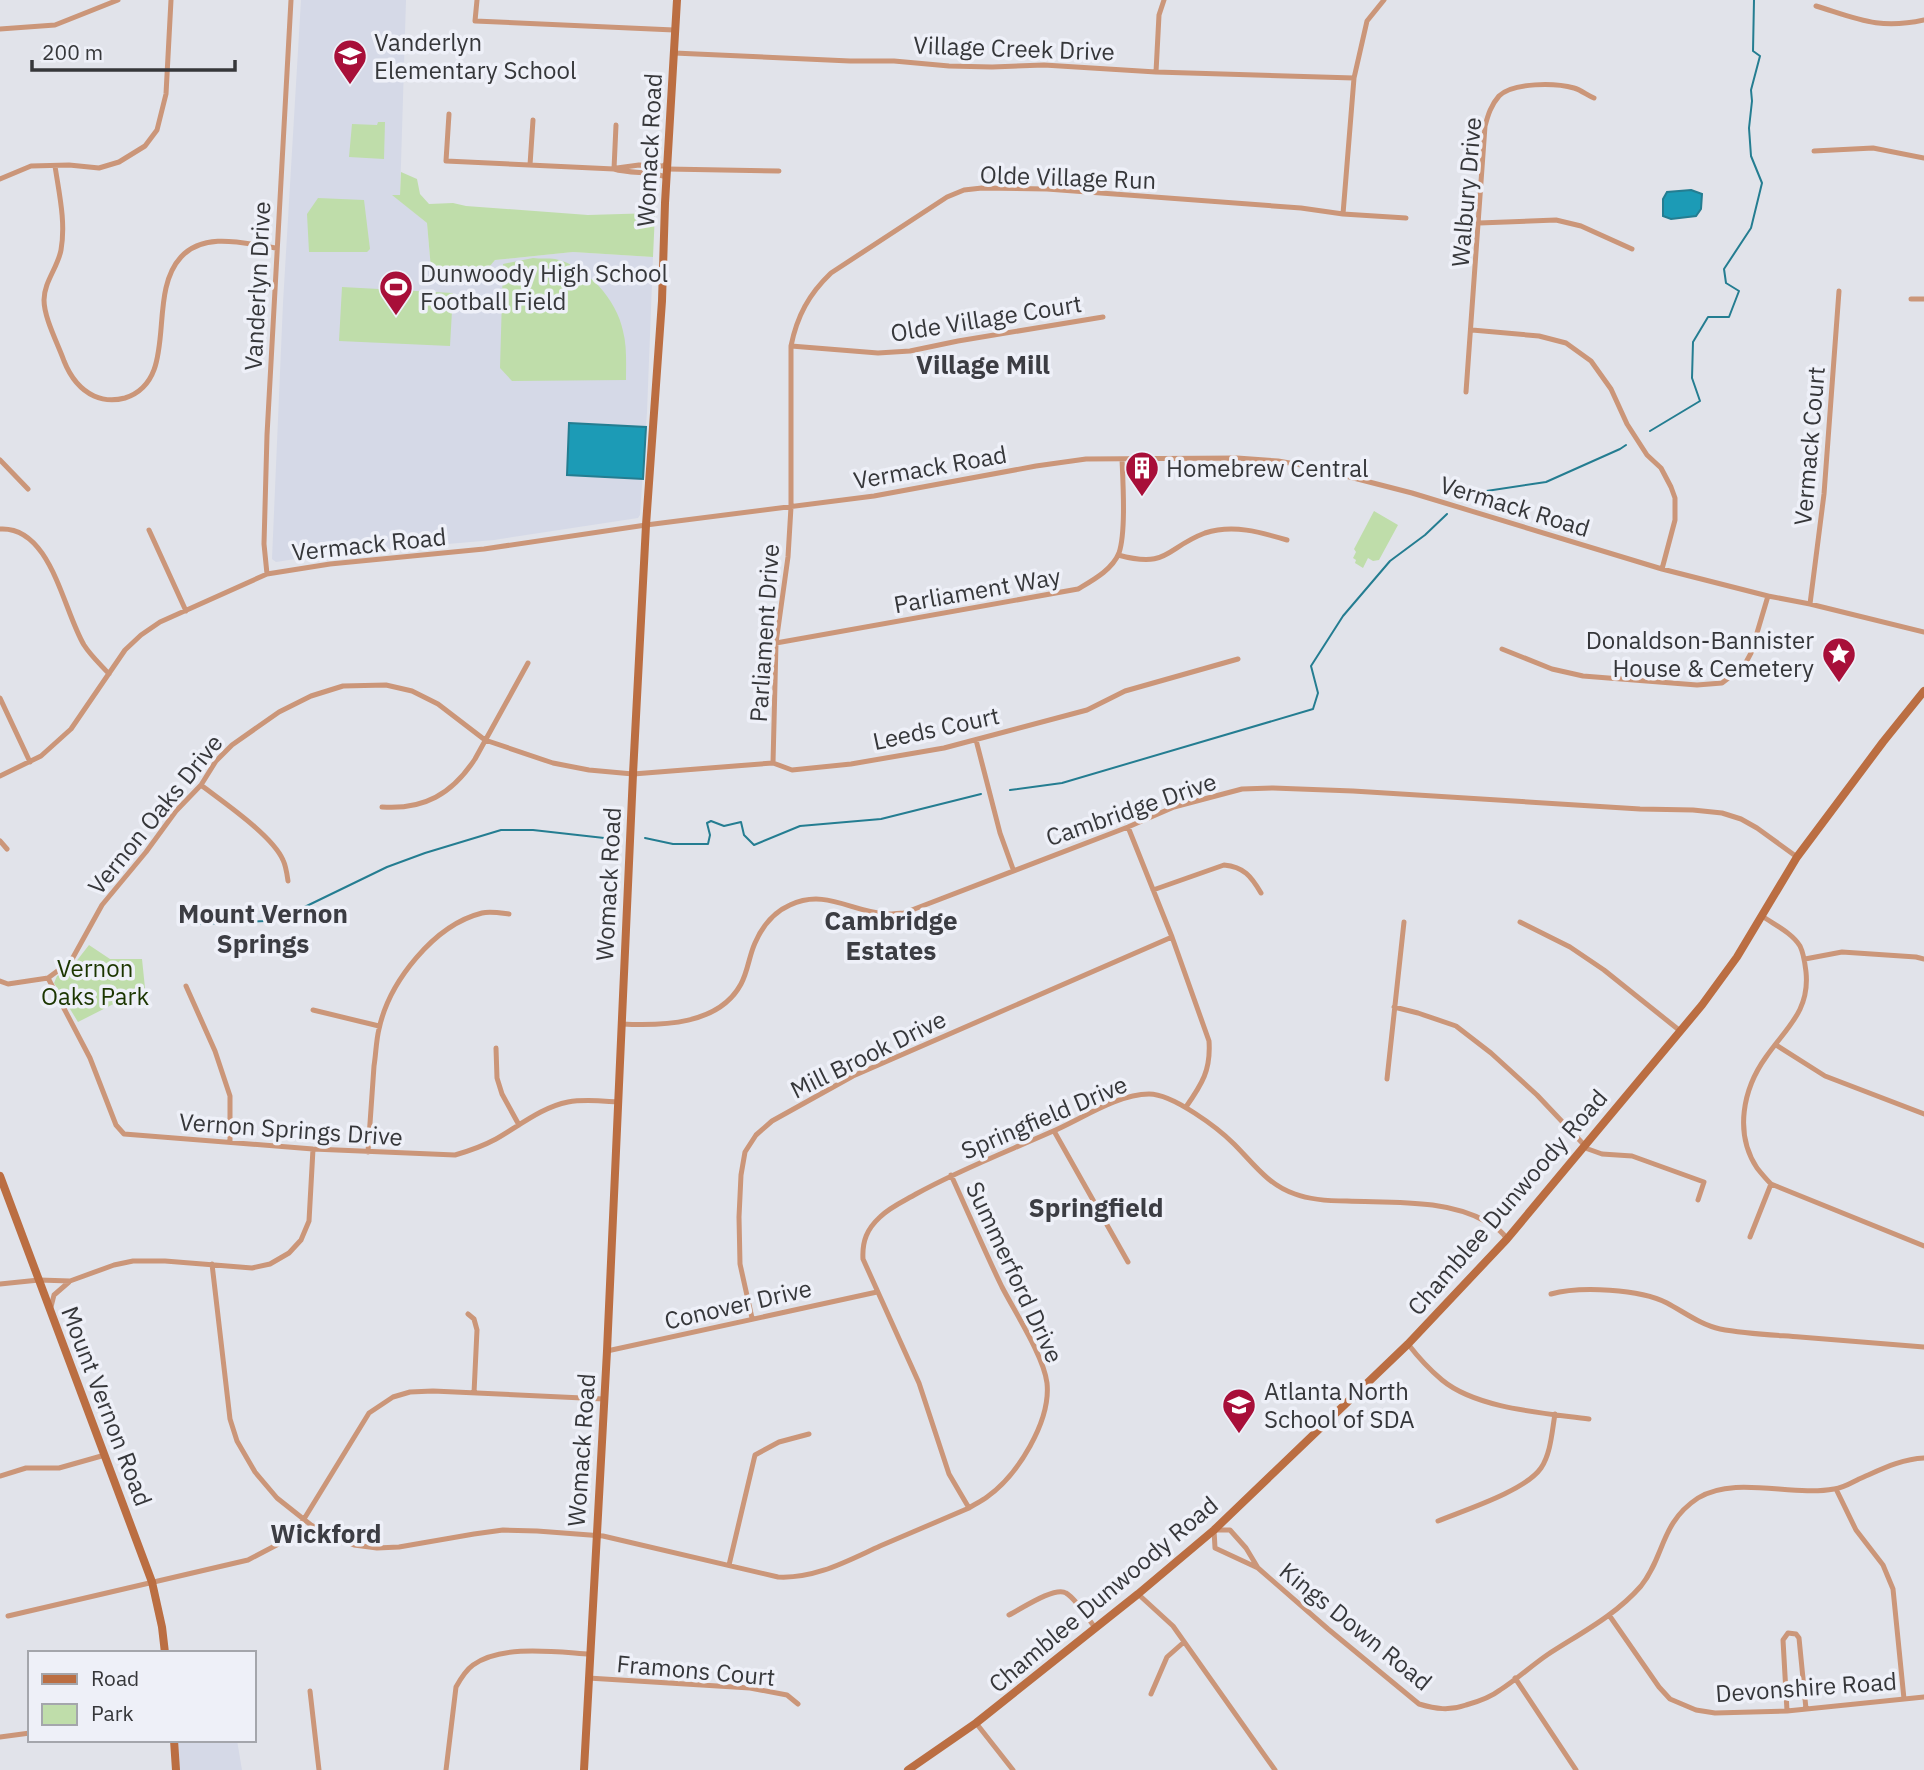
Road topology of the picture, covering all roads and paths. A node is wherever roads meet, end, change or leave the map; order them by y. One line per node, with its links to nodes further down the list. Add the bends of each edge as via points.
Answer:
1 (118, 0): 10 (street, via 55,25)
2 (171, 0): 22 (street, via 166,94 151,138 120,162 99,168)
3 (291, 0): 32 (street, Vanderlyn Drive)
4 (477, 0): 11 (street, via 475,21)
5 (677, 0): 11 (street, Womack Road)
6 (1164, 0): 13 (street)
7 (1384, 0): 14 (street, via 1367,21)
8 (1816, 6): 9 (street, via 1873,24)
9 (1924, 20)
10 (0, 29)
11 (674, 30): 12 (street, Womack Road)
12 (674, 53): 13 (street, Village Creek Drive); 25 (street, Womack Road)
13 (1156, 72): 14 (street, Village Creek Drive)
14 (1354, 78): 29 (street)
15 (1594, 98): 31 (street, Walbury Drive, via 1575,88 1539,84 1516,86 1501,94 1485,126)
16 (449, 114): 21 (street, via 446,161)
17 (533, 120): 21 (street)
18 (616, 125): 24 (street)
19 (1814, 151): 20 (street, via 1873,148)
20 (1924, 158)
21 (530, 165): 24 (street)
22 (55, 166): 28 (street, via 32,166); 32 (street, via 62,235 46,290 46,311 77,385 106,400 132,396 152,376 160,349 166,282 181,257 209,242)
23 (654, 166): 24 (street); 25 (street); 27 (street)
24 (614, 169): 27 (street)
25 (667, 170): 26 (street); 27 (street); 45 (street, Womack Road)
26 (779, 171)
27 (653, 174)
28 (0, 179)
29 (1343, 214): 30 (street, Olde Village Run); 39 (street, Olde Village Run, via 1047,189 964,190 930,207 831,273 803,310)
30 (1406, 218)
31 (1479, 223): 33 (street, via 1556,220); 38 (street, Walbury Drive)
32 (277, 248): 51 (street, Vanderlyn Drive, via 264,544)
33 (1632, 249)
34 (1839, 291): 53 (street, Vermack Court, via 1824,494)
35 (1911, 299): 36 (street)
36 (1924, 299)
37 (1103, 317): 39 (street, Olde Village Court, via 910,351)
38 (1472, 330): 40 (street, Walbury Drive); 50 (street, via 1566,343 1591,361 1671,487 1675,520)
39 (791, 346): 44 (street, Olde Village Run)
40 (1466, 393)
41 (1122, 459): 44 (street, Vermack Road, via 1037,466); 49 (street); 50 (street, Vermack Road, via 1237,458 1307,466 1412,492)
42 (0, 460): 43 (street)
43 (28, 489)
44 (790, 507): 45 (street, Vermack Road); 56 (street, Parliament Drive)
45 (646, 525): 51 (street, Vermack Road); 67 (street, Womack Road)
46 (0, 529): 60 (street, via 22,532 33,540 85,646)
47 (149, 530): 54 (street)
48 (1287, 540): 49 (street, via 1251,530 1219,530 1152,560)
49 (1118, 555): 56 (street, Parliament Way, via 1094,580 1078,589)
50 (1662, 569): 52 (street, Vermack Road)
51 (267, 573): 54 (street, Vermack Road)
52 (1768, 596): 53 (street, Vermack Road); 57 (street, via 1748,660 1722,683 1686,685 1583,676)
53 (1810, 604): 55 (street, Vermack Road)
54 (186, 611): 60 (street, Vermack Road, via 141,635)
55 (1924, 632)
56 (776, 643): 66 (street, Parliament Drive)
57 (1502, 649)
58 (1238, 659): 64 (street, Leeds Court)
59 (528, 663): 63 (street)
60 (109, 674): 65 (street, Vermack Road, via 71,729)
61 (1924, 691): 74 (street, Chamblee Dunwoody Road)
62 (0, 698): 65 (street)
63 (485, 740): 67 (street, Vernon Oaks Drive, via 553,762); 69 (street, Vernon Oaks Drive, via 438,704 412,691 386,685 343,686 279,712 232,745); 70 (street, via 466,774 437,797 415,806)
64 (976, 740): 66 (street, Leeds Court, via 851,764 792,770); 75 (street)
65 (30, 761): 68 (street, Vermack Road)
66 (773, 763): 67 (street, Leeds Court)
67 (633, 774): 91 (street, Womack Road)
68 (0, 776)
69 (201, 785): 76 (street, via 256,827 284,861); 86 (street, Vernon Oaks Drive, via 102,905 71,961)
70 (382, 807)
71 (1128, 827): 74 (street, Cambridge Drive, via 1174,807 1242,789 1353,791 1722,813 1757,828); 75 (street, Cambridge Drive); 77 (street)
72 (0, 841): 73 (street)
73 (6, 849)
74 (1797, 857): 80 (street, Chamblee Dunwoody Road)
75 (1013, 869): 91 (street, Cambridge Drive, via 904,913 874,912 818,898 790,905 769,920 755,943 741,985 716,1009 685,1022)
76 (288, 881)
77 (1153, 890): 78 (street, via 1224,865 1246,871); 83 (street)
78 (1261, 893)
79 (509, 914): 92 (street, via 484,913 434,940 398,983)
80 (1762, 916): 84 (street, via 1800,945); 93 (street, Chamblee Dunwoody Road, via 1737,957)
81 (1404, 922): 89 (street)
82 (1520, 922): 93 (street, via 1604,970)
83 (1172, 937): 98 (street, via 1209,1041 1203,1084); 122 (street, Mill Brook Drive, via 853,1076 772,1121 756,1135 745,1152 739,1217 740,1264)
84 (1804, 959): 85 (street, via 1842,952); 94 (street, via 1807,986 1802,1008)
85 (1924, 959)
86 (48, 978): 87 (street); 102 (street, Vernon Springs Drive, via 124,1134)
87 (0, 981)
88 (186, 986): 102 (street, via 230,1096)
89 (1394, 1007): 96 (street); 103 (street, via 1456,1026 1537,1095)
90 (313, 1010): 92 (street)
91 (622, 1024): 97 (street, Womack Road)
92 (379, 1026): 105 (street)
93 (1679, 1030): 103 (street, Chamblee Dunwoody Road)
94 (1776, 1045): 99 (street, via 1825,1076); 108 (street, via 1755,1074 1742,1118 1744,1140)
95 (496, 1048): 100 (street, via 497,1078)
96 (1387, 1079)
97 (618, 1102): 100 (street, Vernon Springs Drive, via 566,1102); 125 (street, Womack Road)
98 (1186, 1107): 101 (street, Springfield Drive, via 1151,1094 1134,1096); 111 (street, Springfield Drive, via 1233,1143 1268,1179 1293,1194 1453,1208 1475,1215 1501,1230)
99 (1924, 1114)
100 (519, 1125): 105 (street, Vernon Springs Drive, via 455,1155)
101 (1054, 1131): 106 (street, Springfield Drive); 113 (street)
102 (230, 1142): 104 (street, Vernon Springs Drive)
103 (1585, 1144): 109 (street, via 1602,1154 1632,1156 1704,1182); 111 (street, Chamblee Dunwoody Road)
104 (313, 1149): 105 (street, Vernon Springs Drive); 114 (street, via 309,1221 301,1240 270,1264 252,1268)
105 (368, 1152)
106 (951, 1175): 118 (street, Springfield Drive, via 894,1206 866,1233 863,1259); 135 (street, Summerford Drive, via 1047,1381 1047,1401 1031,1445 989,1496)
107 (0, 1177): 115 (street, Mount Vernon Road)
108 (1770, 1184): 110 (street); 112 (street)
109 (1698, 1200)
110 (1750, 1237)
111 (1507, 1239): 123 (street, Chamblee Dunwoody Road)
112 (1924, 1246)
113 (1128, 1262)
114 (212, 1265): 116 (street, via 133,1261); 136 (street, Summerford Drive, via 230,1419 237,1441 277,1498)
115 (39, 1280): 116 (street); 117 (street); 120 (street, Mount Vernon Road)
116 (70, 1281): 120 (street, via 54,1295)
117 (0, 1284)
118 (877, 1292): 122 (street, Conover Drive); 135 (street, Springfield Drive, via 919,1383 950,1474)
119 (1551, 1294): 124 (street, via 1565,1290 1644,1294 1718,1329)
120 (51, 1310): 131 (street, Mount Vernon Road)
121 (468, 1314): 126 (street, via 477,1330)
122 (752, 1318): 125 (street, Conover Drive)
123 (1408, 1344): 128 (street, via 1443,1381 1466,1395); 138 (street, Chamblee Dunwoody Road)
124 (1924, 1347)
125 (607, 1351): 127 (street, Womack Road)
126 (474, 1393): 127 (street); 136 (street, via 410,1392 382,1403 369,1413)
127 (604, 1399): 139 (street, Womack Road)
128 (1555, 1414): 129 (street); 137 (street, via 1546,1457 1528,1481)
129 (1589, 1419)
130 (809, 1434): 140 (street, via 755,1455)
131 (104, 1455): 133 (street, via 60,1468 26,1468); 142 (street, Mount Vernon Road)
132 (1924, 1458): 134 (street, Kings Down Road, via 1908,1459)
133 (0, 1476)
134 (1836, 1489): 145 (street, Kings Down Road, via 1797,1492 1745,1487 1700,1497 1670,1525 1643,1583); 156 (street, via 1894,1589)
135 (969, 1508): 140 (street, Summerford Drive, via 810,1575 778,1577)
136 (304, 1519): 139 (street, Summerford Drive, via 341,1540 377,1548 503,1530); 142 (street, via 288,1539 248,1560)
137 (1438, 1521)
138 (1214, 1530): 141 (street, Kings Down Road, via 1230,1530); 141 (street, Kings Down Road, via 1215,1548); 143 (street, Chamblee Dunwoody Road)
139 (595, 1536): 140 (street, Summerford Drive); 150 (street, Womack Road)
140 (729, 1565)
141 (1258, 1568): 152 (street, Kings Down Road, via 1419,1704 1436,1709 1464,1706 1499,1692)
142 (156, 1581): 146 (street); 149 (street, Mount Vernon Road)
143 (1138, 1594): 147 (street, Chamblee Dunwoody Road); 148 (street)
144 (1009, 1615): 147 (street, via 1061,1591)
145 (1609, 1615): 152 (street, Kings Down Road); 159 (street, Devonshire Road, via 1670,1699 1715,1713)
146 (8, 1616)
147 (1096, 1628): 160 (street, Chamblee Dunwoody Road)
148 (1184, 1642): 154 (street, via 1167,1657); 170 (street)
149 (165, 1651)
150 (590, 1654): 151 (street, Womack Road); 166 (street, via 510,1653 474,1664 456,1687)
151 (588, 1678): 157 (street, Framons Court, via 750,1688 787,1695); 167 (street, Womack Road)
152 (1516, 1678): 171 (street)
153 (310, 1691): 165 (street)
154 (1151, 1694)
155 (1924, 1697): 156 (street, Devonshire Road)
156 (1904, 1699): 158 (street, Devonshire Road)
157 (797, 1704)
158 (1806, 1709): 159 (street, Devonshire Road); 159 (street, via 1799,1638 1788,1633 1783,1640)
159 (1787, 1711)
160 (976, 1723): 168 (street, Chamblee Dunwoody Road); 169 (street)
161 (28, 1733): 162 (street)
162 (0, 1737)
163 (174, 1742): 164 (street)
164 (176, 1770)
165 (319, 1770)
166 (446, 1770)
167 (584, 1770)
168 (908, 1770)
169 (1013, 1770)
170 (1275, 1770)
171 (1576, 1770)

